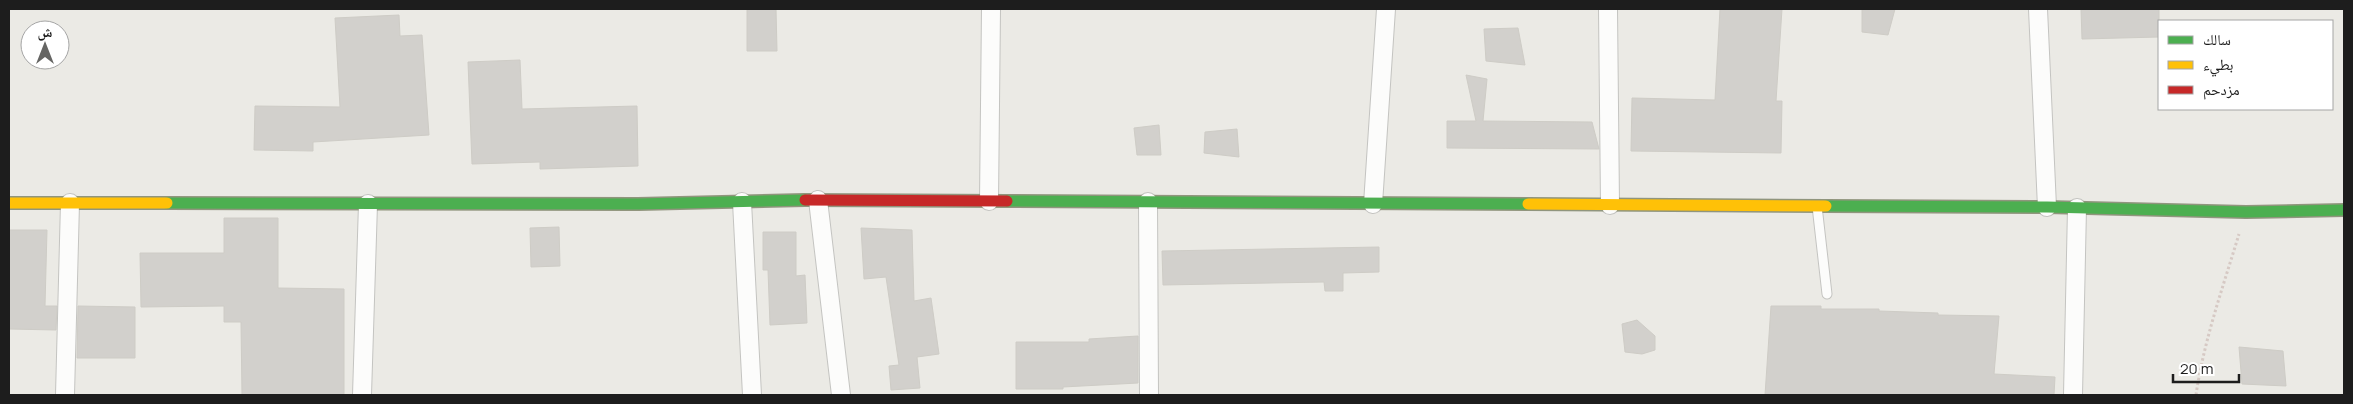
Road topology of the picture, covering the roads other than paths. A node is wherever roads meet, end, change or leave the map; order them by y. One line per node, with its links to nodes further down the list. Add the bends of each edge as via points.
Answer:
1 (991, 9): 6 (street)
2 (1386, 9): 12 (street)
3 (1608, 9): 13 (street)
4 (2038, 9): 15 (street)
5 (818, 200): 6 (main road); 7 (main road); 22 (street)
6 (989, 201): 8 (main road)
7 (742, 202): 11 (main road); 21 (street)
8 (1148, 202): 12 (main road); 23 (street)
9 (9, 203): 10 (main road)
10 (70, 203): 11 (main road); 19 (street)
11 (368, 204): 20 (street)
12 (1373, 204): 13 (main road)
13 (1610, 205): 14 (main road)
14 (1818, 206): 15 (main road); 18 (lane)
15 (2047, 207): 16 (main road)
16 (2078, 208): 17 (main road, via 2246,212); 24 (street)
17 (2344, 210)
18 (1827, 294)
19 (65, 395)
20 (362, 395)
21 (752, 395)
22 (841, 395)
23 (1149, 395)
24 (2073, 395)

